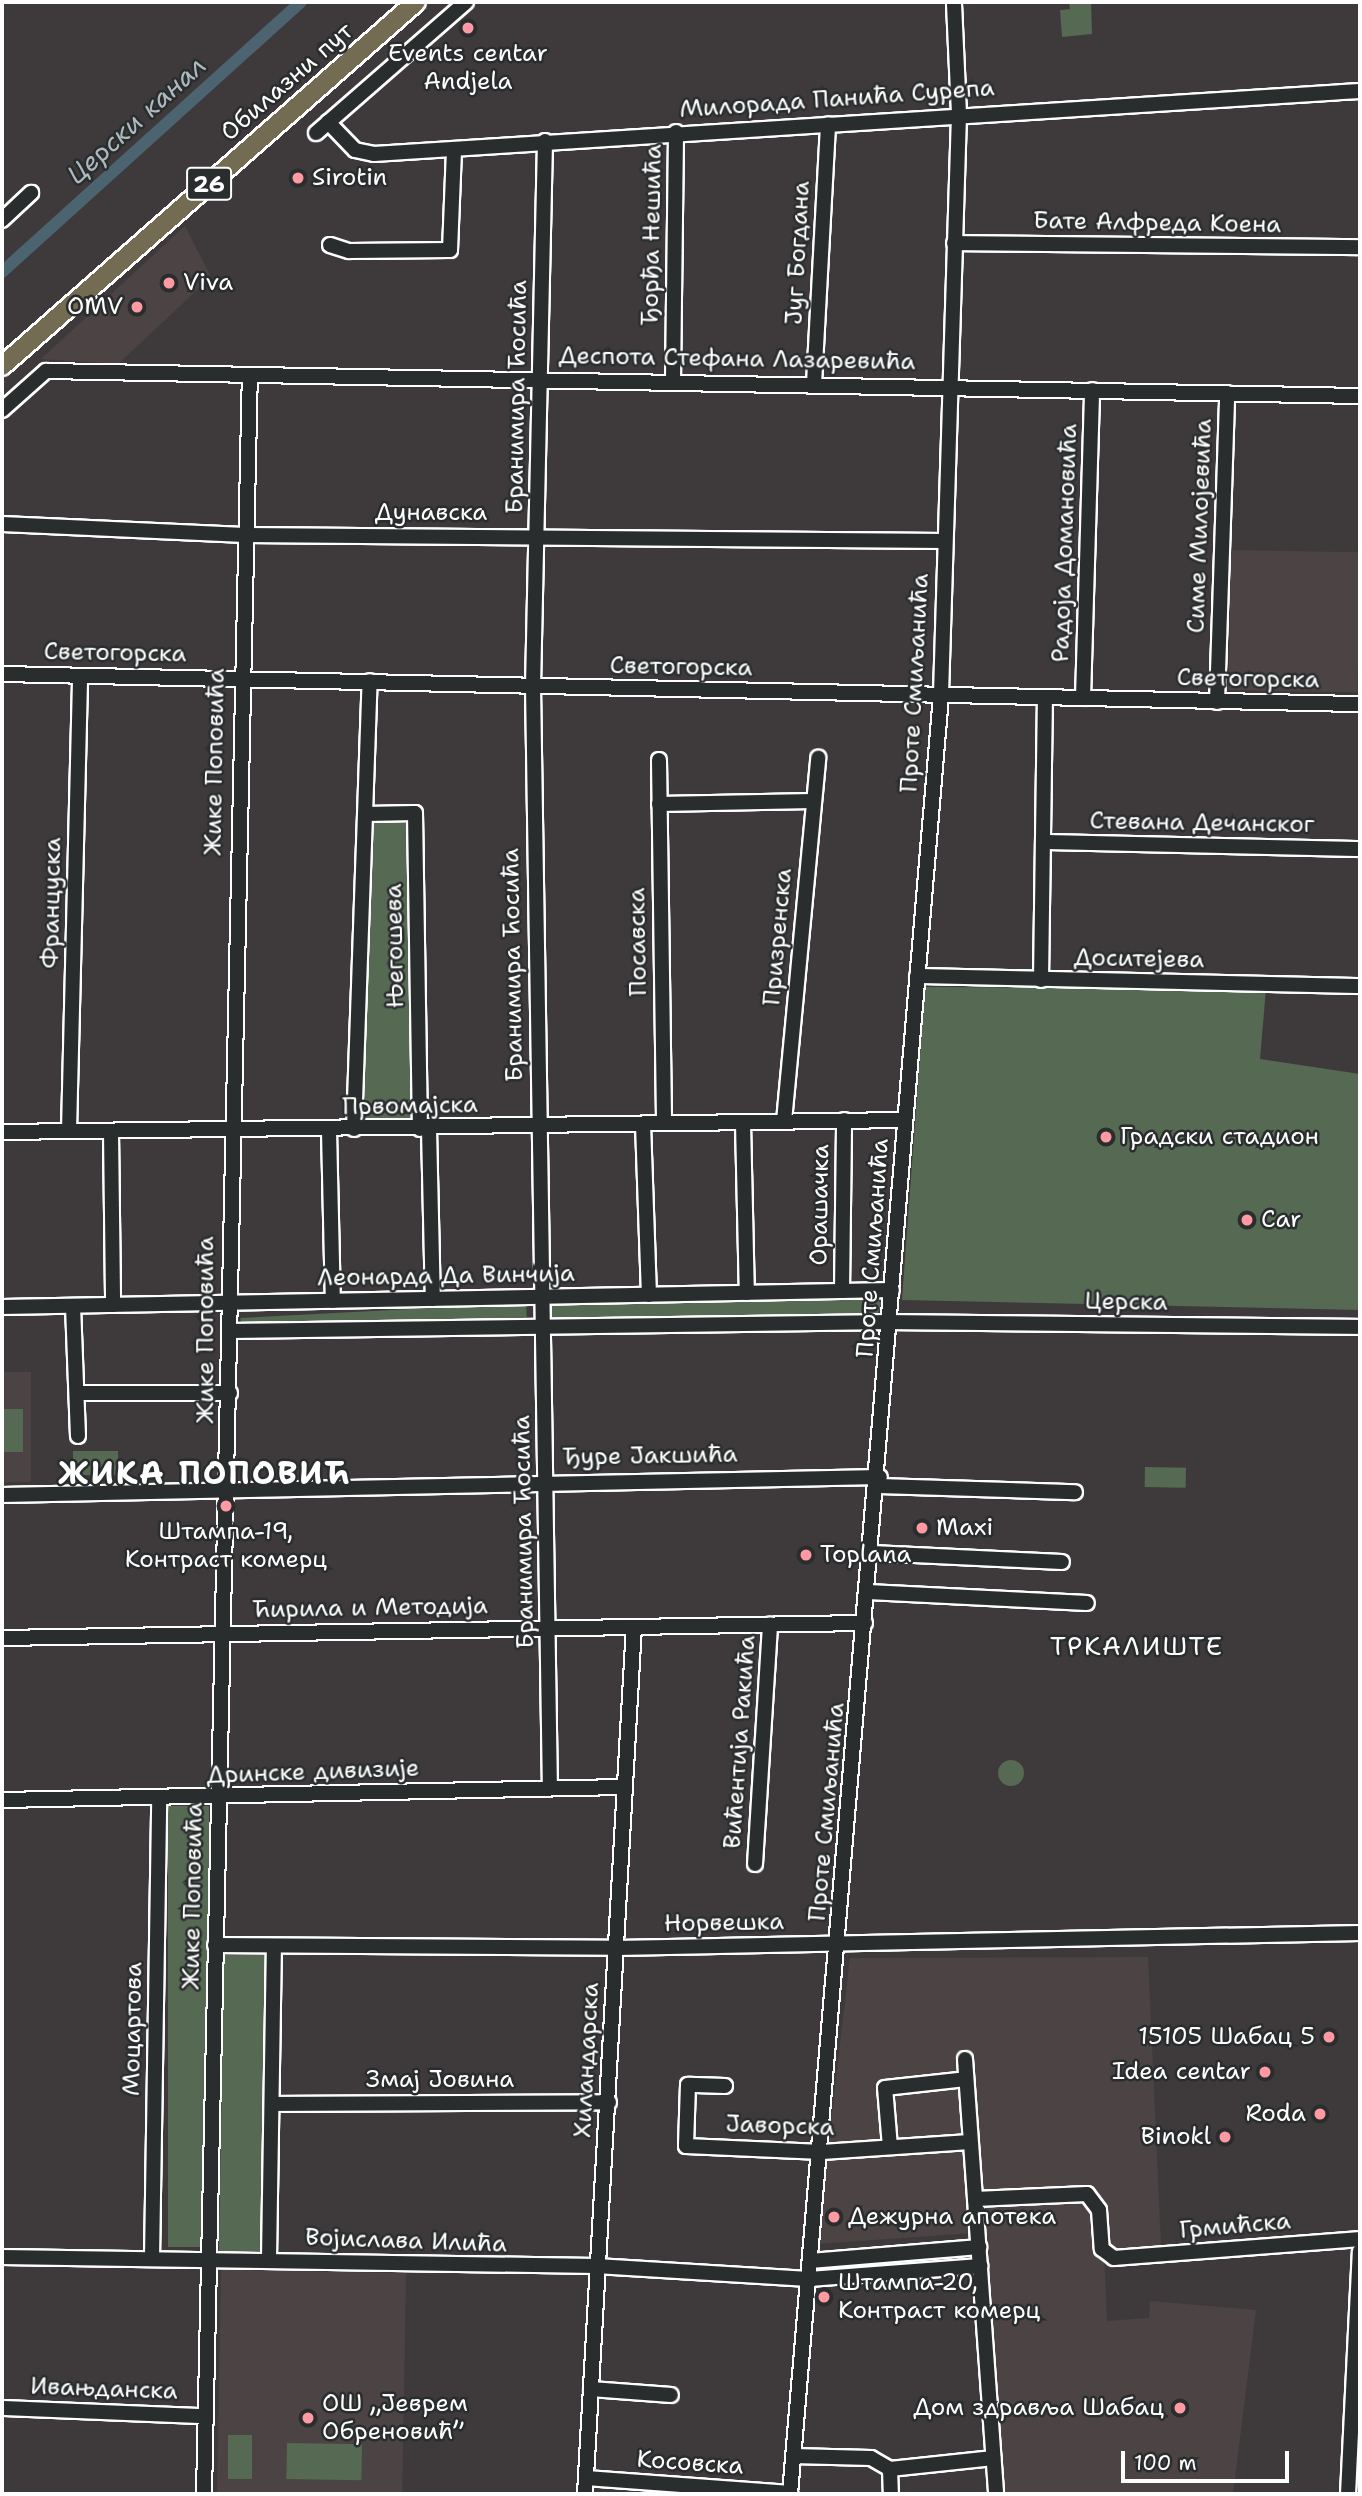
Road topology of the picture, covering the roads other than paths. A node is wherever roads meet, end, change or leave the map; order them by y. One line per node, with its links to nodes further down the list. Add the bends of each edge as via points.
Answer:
1 (416, 2): 17 (main road, Обилазни пут / 26)
2 (466, 2): 6 (street)
3 (954, 2): 5 (street, Проте Смиљанића)
4 (1360, 91): 5 (street, Милорада Панића Сурепа)
5 (959, 114): 7 (street, Милорада Панића Сурепа); 14 (street, Проте Смиљанића)
6 (328, 122): 9 (street); 11 (street, Милорада Панића Сурепа, via 355,150)
7 (828, 124): 8 (street, Милорада Панића Сурепа); 21 (street, Југ Богдана)
8 (676, 132): 10 (street, Милорада Панића Сурепа); 20 (street, Ђорђа Нешића)
9 (316, 133)
10 (545, 141): 11 (street, Милорада Панића Сурепа); 19 (street, Бранимира Ћосића)
11 (454, 149): 15 (street, via 450,250 349,251)
12 (31, 193): 13 (street)
13 (2, 219)
14 (954, 243): 16 (street, Бате Алфреда Коена); 22 (street, Проте Смиљанића)
15 (330, 245)
16 (1360, 247)
17 (2, 366)
18 (250, 375): 19 (street, Деспота Стефана Лазаревића); 26 (street, Деспота Стефана Лазаревића, via 46,371); 28 (street, Жике Поповића)
19 (541, 377): 20 (street, Деспота Стефана Лазаревића); 29 (street, Бранимира Ћосића)
20 (673, 380): 21 (street, Деспота Стефана Лазаревића)
21 (814, 384): 22 (street, Деспота Стефана Лазаревића)
22 (948, 386): 23 (street, Деспота Стефана Лазаревића); 30 (street, Проте Смиљанића)
23 (1092, 390): 24 (street, Деспота Стефана Лазаревића); 38 (street, Радоја Домановића)
24 (1227, 393): 25 (street, Деспота Стефана Лазаревића); 39 (street, Симе Милојевића)
25 (1360, 396)
26 (2, 410)
27 (2, 524): 28 (street, Дунавска)
28 (245, 534): 29 (street, Дунавска); 33 (street, Жике Поповића)
29 (537, 537): 30 (street, Дунавска); 35 (street, Бранимира Ћосића)
30 (944, 541): 36 (street, Проте Смиљанића)
31 (2, 674): 32 (street, Светогорска)
32 (80, 676): 33 (street, Светогорска); 63 (street, Француска)
33 (240, 678): 34 (street, Светогорска); 60 (street, Жике Поповића)
34 (370, 681): 35 (street, Светогорска); 45 (street, Његошева)
35 (533, 686): 36 (street, Светогорска); 57 (street, Бранимира Ћосића)
36 (942, 694): 37 (street, Светогорска); 48 (street, Проте Смиљанића)
37 (1045, 698): 38 (street, Светогорска); 46 (street, Радоја Домановића)
38 (1083, 698): 39 (street, Светогорска)
39 (1217, 702): 40 (street, Светогорска)
40 (1360, 704)
41 (818, 758): 43 (street, Призренска)
42 (659, 760): 44 (street, Посавска)
43 (813, 801): 44 (street); 53 (street, Призренска)
44 (659, 804): 54 (street, Посавска)
45 (366, 814): 58 (street, Његошева); 59 (street, Његошева, via 415,813)
46 (1043, 842): 47 (street, Стевана Дечанског); 49 (street, Радоја Домановића)
47 (1360, 849)
48 (917, 976): 49 (street, Доситејева); 52 (street, Проте Смиљанића)
49 (1041, 980): 50 (street, Доситејева)
50 (1360, 986)
51 (844, 1120): 52 (street, Првомајска); 53 (street, Првомајска); 66 (street, Орашачка)
52 (904, 1120): 65 (street, Проте Смиљанића)
53 (784, 1121): 55 (street, Првомајска)
54 (664, 1123): 55 (street, Првомајска); 56 (street, Првомајска)
55 (743, 1123): 67 (street)
56 (643, 1124): 57 (street, Првомајска); 68 (street)
57 (538, 1125): 59 (street, Првомајска); 69 (street, Бранимира Ћосића)
58 (354, 1129): 59 (street, Првомајска); 61 (street, Првомајска)
59 (425, 1129): 70 (street)
60 (229, 1130): 61 (street, Првомајска); 64 (street, Првомајска); 72 (street, Жике Поповића)
61 (328, 1130): 71 (street)
62 (2, 1132): 63 (street, Првомајска)
63 (69, 1132): 64 (street, Првомајска)
64 (111, 1132): 73 (street)
65 (892, 1290): 66 (street, Леонарда Да Винчија); 76 (street, Проте Смиљанића)
66 (842, 1291): 67 (street, Леонарда Да Винчија)
67 (747, 1293): 68 (street, Леонарда Да Винчија)
68 (649, 1295): 69 (street, Леонарда Да Винчија)
69 (542, 1297): 70 (street, Леонарда Да Винчија); 77 (street, Бранимира Ћосића)
70 (433, 1299): 71 (street, Леонарда Да Винчија)
71 (333, 1301): 72 (street, Леонарда Да Винчија)
72 (230, 1302): 73 (street, Леонарда Да Винчија); 79 (street, Жике Поповића)
73 (113, 1305): 74 (street, Леонарда Да Винчија)
74 (73, 1306): 75 (street, Леонарда Да Винчија); 80 (street)
75 (2, 1307)
76 (891, 1322): 77 (street); 78 (street, Церска); 84 (street, Проте Смиљанића)
77 (543, 1327): 79 (street); 83 (street, Бранимира Ћосића)
78 (1360, 1327)
79 (230, 1331): 81 (street, Жике Поповића)
80 (77, 1393): 81 (street); 82 (street)
81 (230, 1393): 85 (street, Жике Поповића)
82 (78, 1436)
83 (547, 1480): 84 (street, Ђуре Јакшића); 85 (street, Ђуре Јакшића); 95 (street, Бранимира Ћосића)
84 (880, 1481): 86 (street, Ђуре Јакшића); 88 (street, Проте Смиљанића)
85 (226, 1488): 87 (street, Ђуре Јакшића); 96 (street, Жике Поповића)
86 (1074, 1492)
87 (2, 1495)
88 (872, 1553): 89 (street); 90 (street, Проте Смиљанића)
89 (1062, 1562)
90 (868, 1592): 91 (street); 92 (street, Проте Смиљанића)
91 (1087, 1603)
92 (865, 1623): 93 (street, Ћирила и Методија); 106 (street, Проте Смиљанића)
93 (770, 1624): 94 (street, Ћирила и Методија); 103 (street, Вићентија Ракића)
94 (634, 1627): 95 (street, Ћирила и Методија); 98 (street, Хиландарска)
95 (548, 1629): 96 (street, Ћирила и Методија); 99 (street, Бранимира Ћосића)
96 (220, 1633): 97 (street, Ћирила и Методија); 100 (street, Жике Поповића)
97 (2, 1638)
98 (625, 1787): 99 (street, Дринске дивизије); 108 (street, Хиландарска)
99 (550, 1788): 100 (street, Дринске дивизије)
100 (217, 1797): 101 (street, Дринске дивизије); 105 (street, Жике Поповића)
101 (159, 1799): 102 (street, Дринске дивизије); 122 (street, Моцартова)
102 (2, 1800)
103 (755, 1864)
104 (1360, 1933): 106 (street, Норвешка)
105 (215, 1945): 107 (street, Норвешка); 124 (street, Жике Поповића)
106 (839, 1945): 108 (street, Норвешка); 116 (street, Проте Смиљанића)
107 (274, 1948): 108 (street, Норвешка); 113 (street)
108 (616, 1948): 112 (street, Хиландарска)
109 (965, 2059): 110 (street)
110 (966, 2079): 114 (street); 115 (street, via 885,2088)
111 (725, 2087): 116 (street, Јаворска, via 688,2085 686,2146)
112 (608, 2102): 113 (street, Змај Јовина); 126 (street, Хиландарска)
113 (273, 2104): 123 (street)
114 (970, 2142): 115 (street, Јаворска); 117 (street)
115 (890, 2147): 116 (street, Јаворска)
116 (822, 2152): 125 (street, Проте Смиљанића)
117 (975, 2199): 118 (street, Грмићска, via 1087,2194 1099,2210 1102,2249 1114,2258); 119 (street)
118 (1360, 2239)
119 (979, 2247): 125 (street); 127 (street)
120 (1360, 2251): 142 (street)
121 (2, 2257): 122 (street, Војислава Илића)
122 (152, 2259): 124 (street, Војислава Илића)
123 (269, 2259): 124 (street, Војислава Илића); 126 (street, Војислава Илића, via 461,2269)
124 (209, 2260): 132 (street, Жике Поповића)
125 (810, 2261): 128 (street, Проте Смиљанића)
126 (596, 2266): 128 (street, Војислава Илића); 129 (street, Хиландарска)
127 (981, 2266): 128 (street, Војислава Илића); 134 (street)
128 (809, 2278): 133 (street, Проте Смиљанића)
129 (591, 2389): 130 (street); 136 (street, Хиландарска)
130 (671, 2395)
131 (2, 2408): 132 (street, Ивањданска)
132 (204, 2416): 137 (street, Жике Поповића)
133 (793, 2456): 135 (street, via 871,2458); 139 (street, Проте Смиљанића)
134 (993, 2458): 135 (street); 141 (street)
135 (890, 2469): 140 (street)
136 (586, 2478): 138 (street, Хиландарска); 139 (street, Косовска)
137 (204, 2494)
138 (585, 2494)
139 (790, 2494)
140 (891, 2494)
141 (996, 2494)
142 (1348, 2494)

